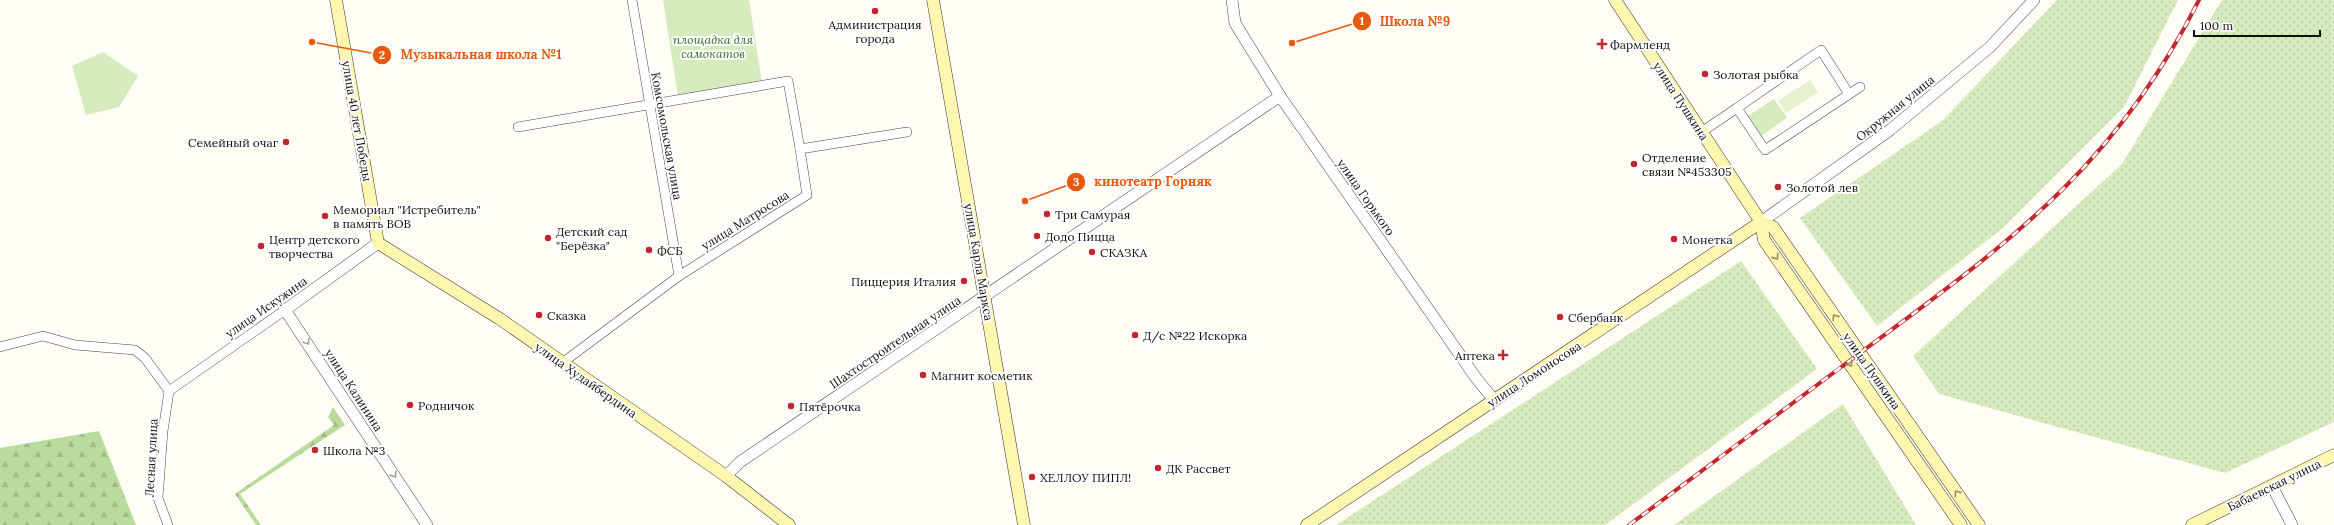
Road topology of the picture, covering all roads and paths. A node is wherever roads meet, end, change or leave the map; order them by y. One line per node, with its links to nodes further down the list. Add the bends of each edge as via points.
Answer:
1 (336, 0): 17 (main road, улица 40 лет Победы)
2 (632, 0): 10 (street, Комсомольская улица)
3 (932, 0): 19 (main road, улица Карла Маркса)
4 (1232, 0): 9 (street, улица Горького, via 1235,23)
5 (1615, 0): 14 (main road, улица Пушкина)
6 (2034, 0): 16 (street, Окружная улица, via 1990,47 1890,130)
7 (1860, 87): 8 (street)
8 (1849, 94): 11 (street, via 1765,150); 11 (street, via 1821,50)
9 (1280, 96): 19 (street, Шахтостроительная улица); 24 (street, улица Горького, via 1476,378)
10 (650, 104): 12 (street); 15 (street, улица Матросова, via 788,81); 18 (street, Комсомольская улица)
11 (1737, 108): 14 (street)
12 (518, 127)
13 (907, 132): 15 (street)
14 (1700, 133): 16 (main road, улица Пушкина)
15 (800, 149): 18 (street, улица Матросова, via 807,194)
16 (1761, 222): 24 (main road, улица Ломоносова); 33 (main road, улица Пушкина, one-way to 33, via 1764,240); 34 (main road, улица Пушкина, one-way to 16, via 1773,227)
17 (378, 243): 20 (street, улица Искужина); 22 (main road, улица Худайбердина, via 500,319)
18 (679, 276): 22 (street, улица Матросова)
19 (984, 297): 26 (street, Шахтостроительная улица, via 740,462); 31 (main road, улица Карла Маркса)
20 (285, 310): 23 (street, улица Искужина); 29 (street, улица Калинина, one-way to 29)
21 (0, 347): 23 (street, via 43,336 75,345 135,350 145,358)
22 (562, 363): 26 (main road, улица Худайбердина)
23 (169, 391): 28 (street, Лесная улица, via 158,498)
24 (1494, 400): 32 (main road, улица Ломоносова)
25 (2334, 455): 27 (main road, Бабаевская улица)
26 (726, 476): 30 (main road, улица Худайбердина)
27 (2272, 486): 35 (main road, Бабаевская улица); 36 (street)
28 (168, 525)
29 (428, 525)
30 (789, 525)
31 (1024, 525)
32 (1307, 525)
33 (1961, 525)
34 (1979, 525)
35 (2192, 525)
36 (2292, 525)

